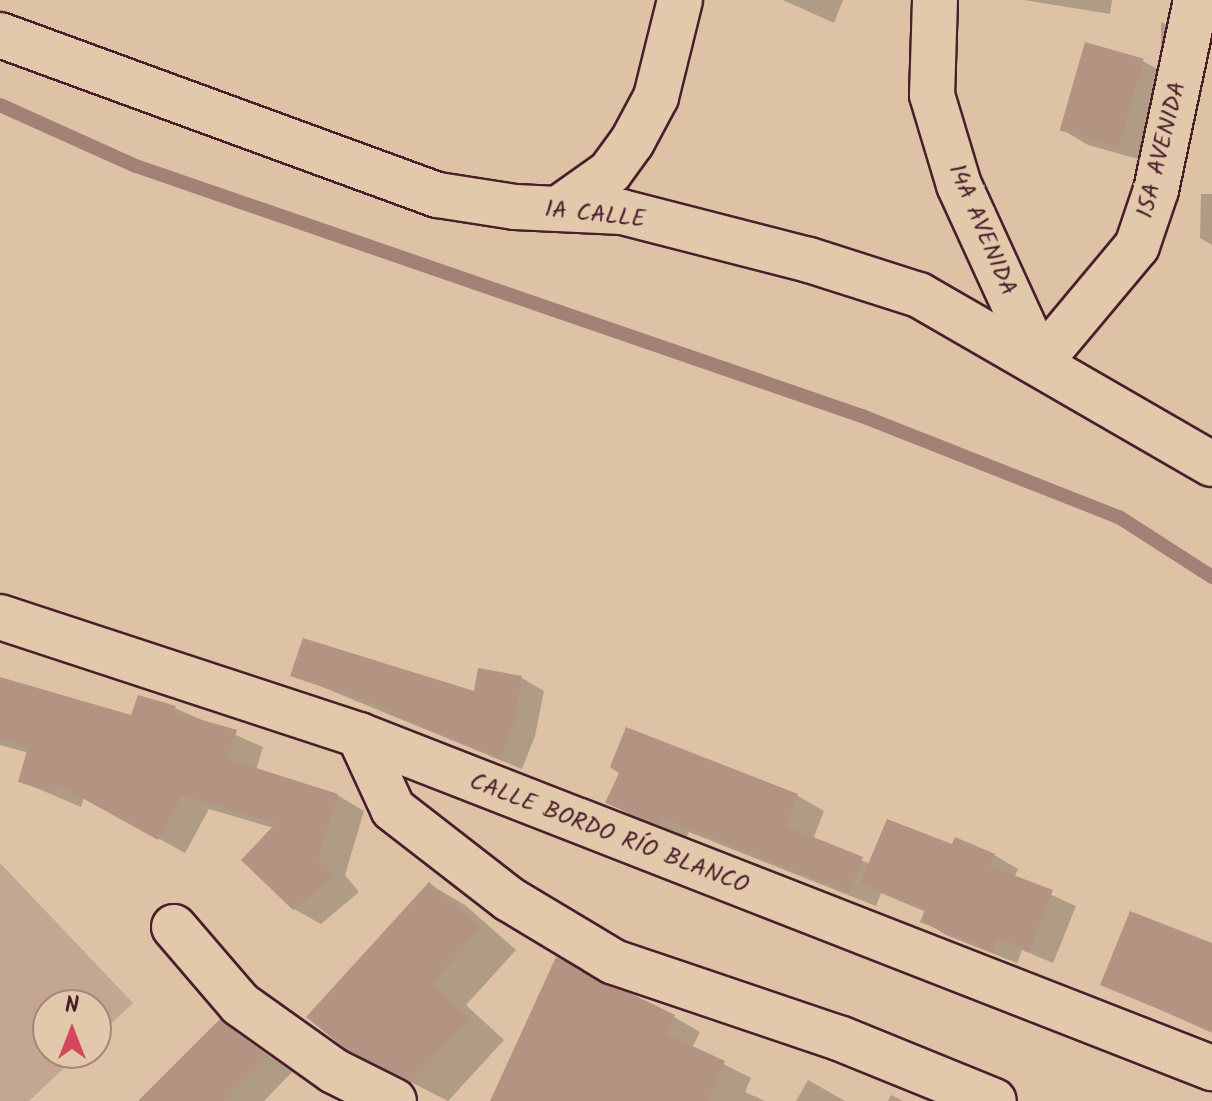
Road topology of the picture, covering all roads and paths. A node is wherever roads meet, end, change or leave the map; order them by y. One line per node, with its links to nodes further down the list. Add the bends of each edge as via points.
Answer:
1 (680, 0): 5 (street, via 656,97 632,142 610,172)
2 (935, 0): 6 (street, 14A AVENIDA, via 932,95 959,185)
3 (1196, 0): 6 (street, 15A AVENIDA, via 1156,190 1137,246)
4 (0, 35): 5 (street, 1A CALLE, via 438,195)
5 (558, 209): 6 (street, 1A CALLE, via 622,212 809,260 919,295)
6 (1040, 362): 7 (street, 1A CALLE)
7 (1212, 464)
8 (0, 617): 9 (street, CALLE BORDO RÍO BLANCO)
9 (359, 735): 11 (street, CALLE BORDO RÍO BLANCO); 13 (street, via 393,809 509,899 614,962 839,1038)
10 (174, 927): 12 (street, via 240,1004 334,1071)
11 (1212, 1068)
12 (394, 1101)
13 (994, 1101)

